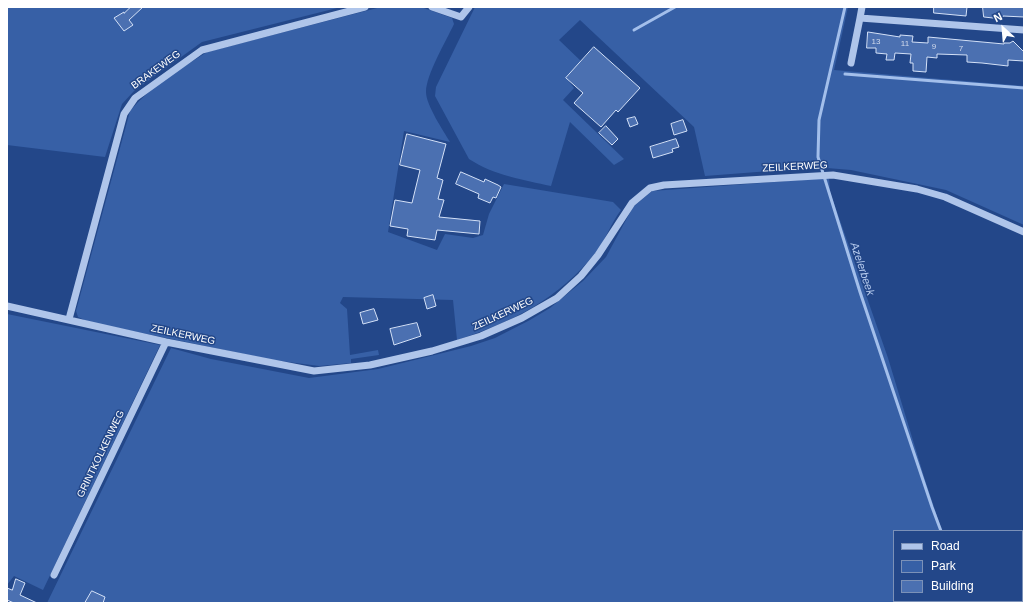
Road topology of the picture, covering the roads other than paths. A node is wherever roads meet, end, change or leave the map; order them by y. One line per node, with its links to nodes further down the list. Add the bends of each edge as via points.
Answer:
1 (365, 7): 10 (street, BRAKEWEG, via 202,50 135,98 124,114)
2 (432, 7): 3 (street, via 460,17)
3 (469, 7)
4 (862, 7): 5 (street)
5 (860, 18): 6 (street); 7 (street)
6 (1024, 30)
7 (851, 63)
8 (1024, 232): 11 (street, ZEILKERWEG, via 945,197 917,189 829,174 664,185 650,188 632,203 582,276 557,298 522,318 481,336 432,351 370,365 314,371)
9 (7, 306): 10 (street, ZEILKERWEG)
10 (69, 319): 11 (street, ZEILKERWEG)
11 (166, 342): 12 (street, GRINTKOLKENWEG)
12 (54, 575)

